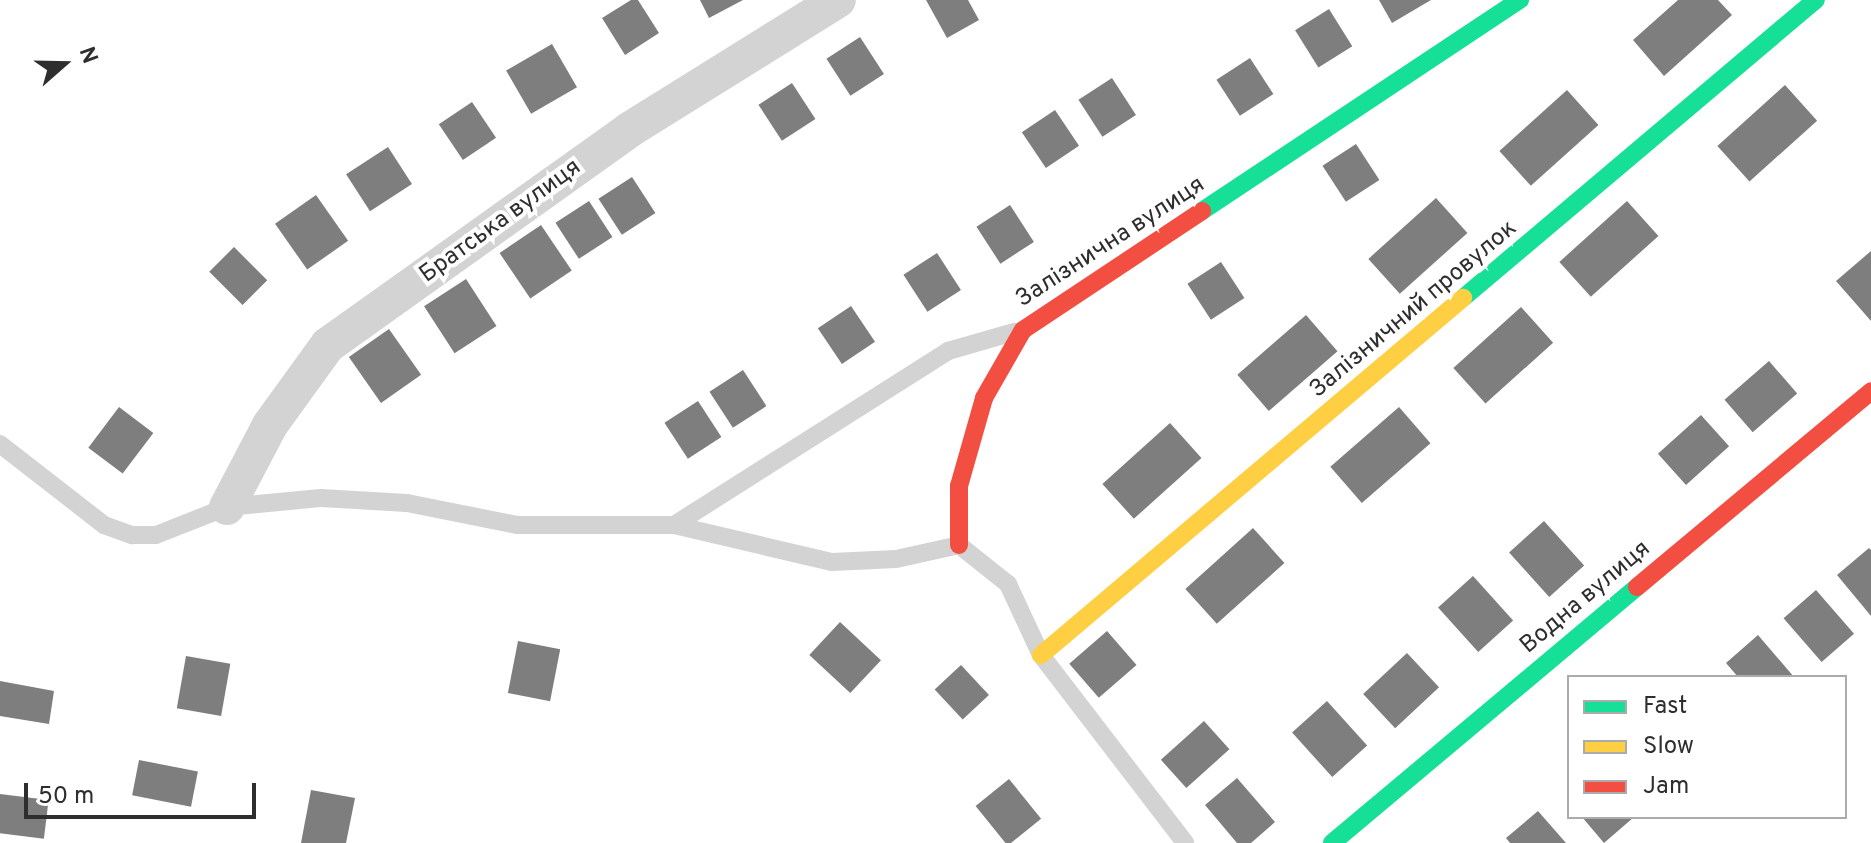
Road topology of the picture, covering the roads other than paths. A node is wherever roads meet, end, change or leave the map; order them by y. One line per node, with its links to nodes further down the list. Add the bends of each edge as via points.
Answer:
1 (838, 0): 7 (street, Братська вулиця, via 629,130 328,345 270,425)
2 (1520, 0): 4 (street, Залізнична вулиця)
3 (1816, 0): 10 (street, Залізничний провулок)
4 (1023, 330): 8 (lane, Залізнична вулиця, via 948,351); 9 (street, via 984,398 959,486)
5 (1871, 391): 12 (street, Водна вулиця)
6 (0, 444): 7 (lane, via 104,525 132,535 156,535)
7 (227, 507): 8 (lane, via 321,498 407,503 517,525)
8 (674, 525): 9 (lane, via 832,562 896,559)
9 (959, 545): 10 (lane, via 1008,584)
10 (1041, 655): 11 (lane)
11 (1185, 843)
12 (1332, 843)

